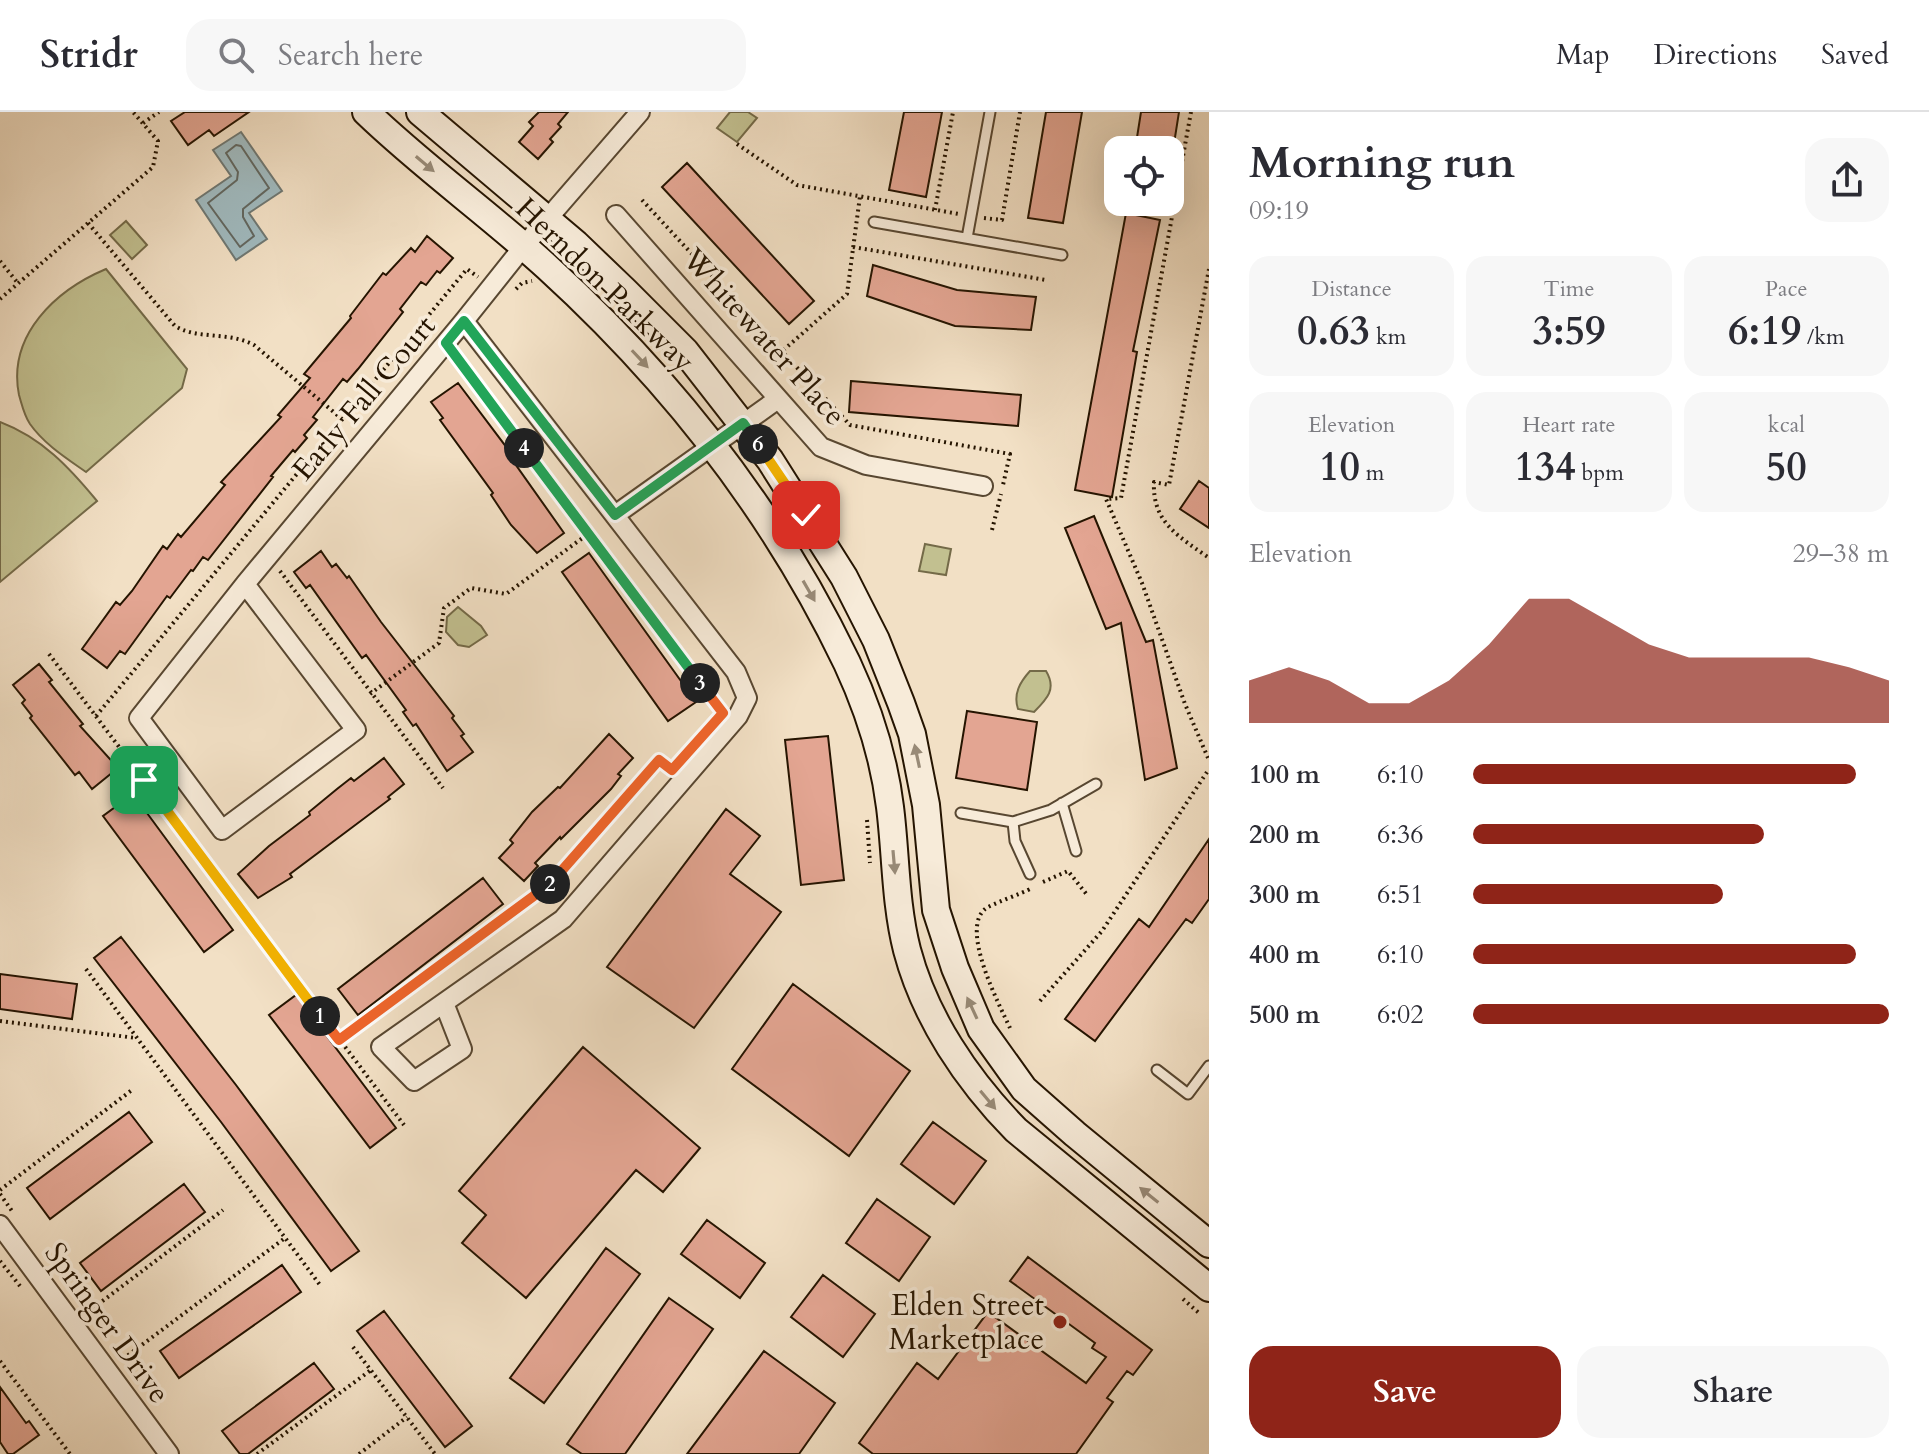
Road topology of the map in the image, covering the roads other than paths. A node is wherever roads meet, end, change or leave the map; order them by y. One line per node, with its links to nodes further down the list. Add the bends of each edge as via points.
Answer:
1 (366, 112): 9 (main road, Herndon Parkway, one-way to 9)
2 (420, 112): 6 (main road, Herndon Parkway)
3 (640, 112): 6 (street, Early Fall Court)
4 (990, 112): 8 (lane)
5 (616, 215): 12 (street, Whitewater Place)
6 (548, 220): 9 (street, Early Fall Court); 13 (main road, Herndon Parkway, via 669,335)
7 (874, 222): 8 (lane)
8 (967, 238): 10 (lane)
9 (523, 247): 11 (street, Early Fall Court); 14 (main road, Herndon Parkway, one-way to 14, via 607,324)
10 (1062, 255)
11 (464, 321): 16 (street); 17 (street, Early Fall Court)
12 (778, 399): 13 (street); 15 (street, Whitewater Place, via 821,447 866,465)
13 (743, 423): 14 (street); 28 (main road, Herndon Parkway, one-way to 13, via 1024,1089 981,1029 936,910 919,767 888,668 832,556)
14 (714, 444): 16 (street); 29 (main road, Herndon Parkway, one-way to 29, via 760,509 849,666 885,777 907,951 953,1052 1016,1130)
15 (983, 486)
16 (615, 515): 24 (street, via 736,672 747,698 738,716 563,919)
17 (245, 584): 17 (street, Early Fall Court, via 139,718 222,830 356,730)
18 (1096, 784): 19 (lane)
19 (1062, 803): 21 (lane); 22 (lane)
20 (961, 813): 21 (lane)
21 (1013, 822): 23 (lane, via 1015,841)
22 (1076, 851)
23 (1030, 874)
24 (444, 1003): 24 (street, via 381,1047 414,1081 462,1049)
25 (1209, 1066): 26 (lane, via 1188,1094)
26 (1157, 1070)
27 (0, 1225): 30 (street, Springer Drive)
28 (1209, 1244)
29 (1209, 1288)
30 (169, 1454)

